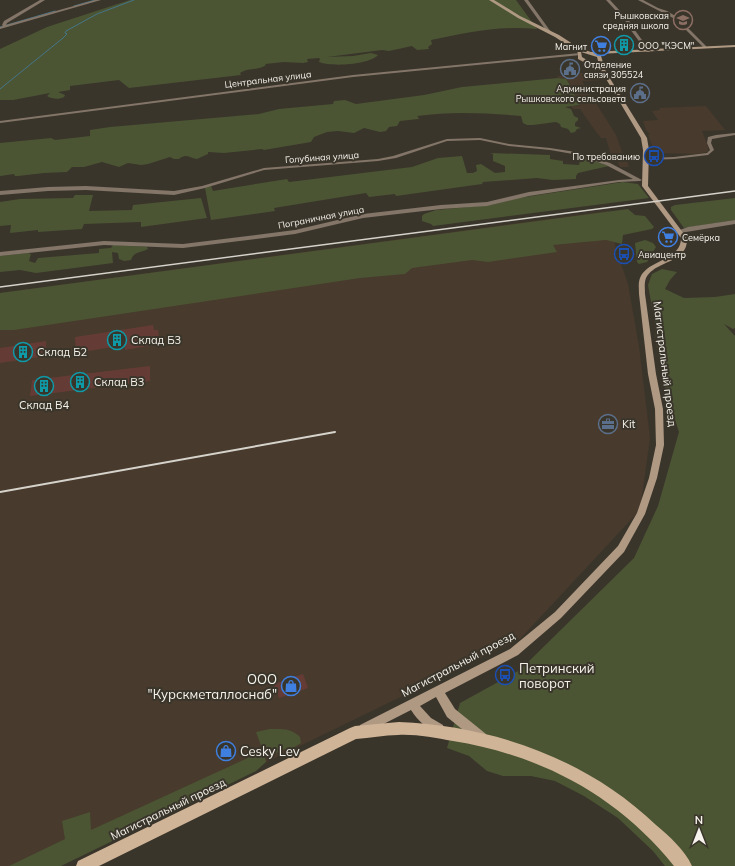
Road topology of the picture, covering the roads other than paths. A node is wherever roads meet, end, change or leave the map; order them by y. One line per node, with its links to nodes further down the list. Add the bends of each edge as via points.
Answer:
1 (44, 0): 7 (street, via 5,22)
2 (99, 0): 7 (street)
3 (491, 0): 9 (main road)
4 (526, 0): 9 (street)
5 (608, 0): 13 (street, via 631,24)
6 (640, 0): 11 (street, via 676,18)
7 (5, 25): 8 (street)
8 (0, 28)
9 (549, 32): 12 (main road)
10 (735, 46): 11 (main road)
11 (705, 47): 13 (main road)
12 (577, 50): 14 (main road); 16 (main road)
13 (648, 51): 15 (main road)
14 (591, 53): 15 (main road); 16 (main road); 17 (main road)
15 (612, 53): 17 (main road, via 603,54)
16 (581, 57): 17 (main road, via 594,61); 18 (main road); 19 (street, Центральная улица, via 539,58 338,78)
17 (599, 58): 18 (main road)
18 (604, 72): 21 (main road, via 642,133)
19 (0, 122)
20 (735, 134): 21 (street, via 710,138 712,150 708,154)
21 (647, 158): 22 (main road)
22 (641, 180): 23 (street, Голубиная улица, via 608,164 564,151 518,146 486,139 464,139 441,142 378,160 264,169 174,193 79,188); 25 (main road); 26 (street, Пограничная улица, via 529,194 487,204 363,216 295,232 183,246 104,243)
23 (0, 193)
24 (735, 222): 25 (street)
25 (680, 231): 27 (main road, Магистральный проезд, via 685,241 680,251 649,270 643,281 642,294 652,374 659,409 660,445 654,478 641,514 621,549 558,615 526,644 499,661)
26 (0, 254)
27 (438, 691): 28 (main road, Магистральный проезд); 31 (main road, via 451,713)
28 (413, 704): 29 (main road, Магистральный проезд); 30 (main road, via 418,714 429,724)
29 (355, 733): 30 (main road, via 399,728); 32 (main road, Магистральный проезд)
30 (449, 734): 31 (main road)
31 (482, 739): 33 (main road, via 520,750 595,785 641,820)
32 (83, 866)
33 (684, 866)

